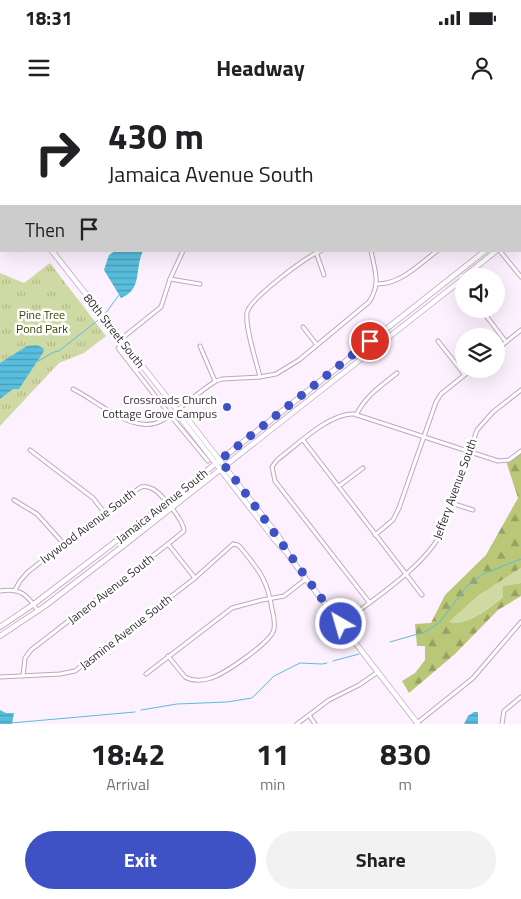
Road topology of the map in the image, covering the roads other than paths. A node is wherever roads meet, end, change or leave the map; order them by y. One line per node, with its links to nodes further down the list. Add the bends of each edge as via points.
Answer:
1 (53, 252): 20 (main road, 80th Street South)
2 (183, 252): 13 (street)
3 (318, 252): 11 (street); 28 (street, via 250,305 247,324)
4 (371, 252): 15 (street)
5 (436, 252): 15 (street, via 396,281)
6 (484, 252): 41 (main road, Jamaica Avenue South)
7 (497, 252): 9 (main road, Jamaica Avenue South)
8 (499, 252): 10 (street)
9 (476, 268)
10 (519, 271): 12 (street)
11 (324, 275)
12 (521, 277)
13 (170, 279): 14 (street); 20 (street, via 161,307)
14 (200, 284)
15 (377, 284): 23 (street, via 369,302)
16 (455, 285): 44 (main road, Jamaica Avenue South)
17 (488, 318): 22 (street)
18 (303, 327): 23 (street)
19 (521, 330): 22 (street)
20 (121, 340): 33 (main road, 80th Street South)
21 (438, 341): 26 (street)
22 (506, 342)
23 (317, 345): 28 (street, via 276,374)
24 (200, 346): 30 (street)
25 (118, 348): 34 (street, 80th Street South)
26 (455, 363)
27 (397, 373): 35 (street, via 363,401)
28 (260, 377): 30 (street)
29 (459, 378): 36 (street, via 436,402)
30 (215, 381): 33 (street)
31 (73, 388): 34 (street, via 137,424 150,425)
32 (521, 390): 40 (street, Jeffery Avenue South, via 486,418 477,430)
33 (177, 410): 34 (street); 41 (main road, 80th Street South, via 183,413); 43 (main road, 80th Street South)
34 (170, 415): 42 (street, 80th Street South)
35 (356, 415): 36 (street); 37 (street, via 335,417)
36 (424, 437): 40 (street); 54 (street, via 397,514)
37 (303, 440): 47 (street); 67 (street, via 277,460 272,467 272,475)
38 (30, 450): 53 (street, via 93,498)
39 (521, 451): 40 (street, via 506,461)
40 (469, 452): 50 (street, Jeffery Avenue South)
41 (220, 460): 43 (main road, Jamaica Avenue South); 44 (main road, 80th Street South)
42 (208, 461)
43 (215, 464): 46 (main road, 80th Street South); 49 (main road, Jamaica Avenue South)
44 (224, 465): 46 (main road, Jamaica Avenue South); 59 (main road, 80th Street South, via 279,537)
45 (363, 468): 47 (street)
46 (219, 469): 51 (main road, Jamaica Avenue South); 59 (main road, 80th Street South)
47 (339, 486): 54 (street)
48 (14, 500): 56 (street, via 37,514)
49 (167, 502): 51 (street, Janero Avenue South); 53 (street, Ivywood Avenue South, via 146,486); 68 (main road, Jamaica Avenue South)
50 (452, 503): 52 (street); 60 (street, Jeffery Avenue South, via 434,546)
51 (172, 508): 57 (street, Janero Avenue South, via 185,529); 69 (main road, Jamaica Avenue South)
52 (473, 510)
53 (104, 512): 56 (street, Ivywood Avenue South)
54 (375, 534): 60 (street)
55 (231, 540): 58 (street)
56 (64, 544): 63 (street, Ivywood Avenue South, via 28,572)
57 (168, 544): 61 (street); 77 (street, Janero Avenue South, via 31,650)
58 (233, 544): 61 (street, Jasmine Avenue South); 66 (street, via 242,548 262,575)
59 (289, 556): 62 (main road, 80th Street South)
60 (406, 573): 65 (street); 67 (street, Jeffery Avenue South)
61 (196, 578): 77 (street, Jasmine Avenue South, via 75,671)
62 (306, 579): 66 (street, via 284,596); 71 (main road, 80th Street South)
63 (15, 590): 64 (street); 68 (street)
64 (0, 591)
65 (422, 594)
66 (271, 598): 74 (street, via 232,608); 74 (street, via 274,621 271,637 222,673 204,680 187,679)
67 (369, 602): 71 (street, Jeffery Avenue South)
68 (34, 604): 69 (street); 72 (main road, Jamaica Avenue South)
69 (38, 611): 73 (main road, Jamaica Avenue South)
70 (521, 622): 83 (street, via 468,682)
71 (341, 624): 75 (main road, 80th Street South)
72 (0, 627)
73 (0, 636)
74 (168, 656): 76 (street)
75 (378, 672): 80 (street); 83 (main road, 80th Street South)
76 (146, 674)
77 (23, 676): 78 (street, Jasmine Avenue South)
78 (0, 677)
79 (521, 697): 84 (street, via 504,712)
80 (308, 715): 81 (street); 82 (street)
81 (297, 724)
82 (316, 724)
83 (418, 724)
84 (502, 724)

